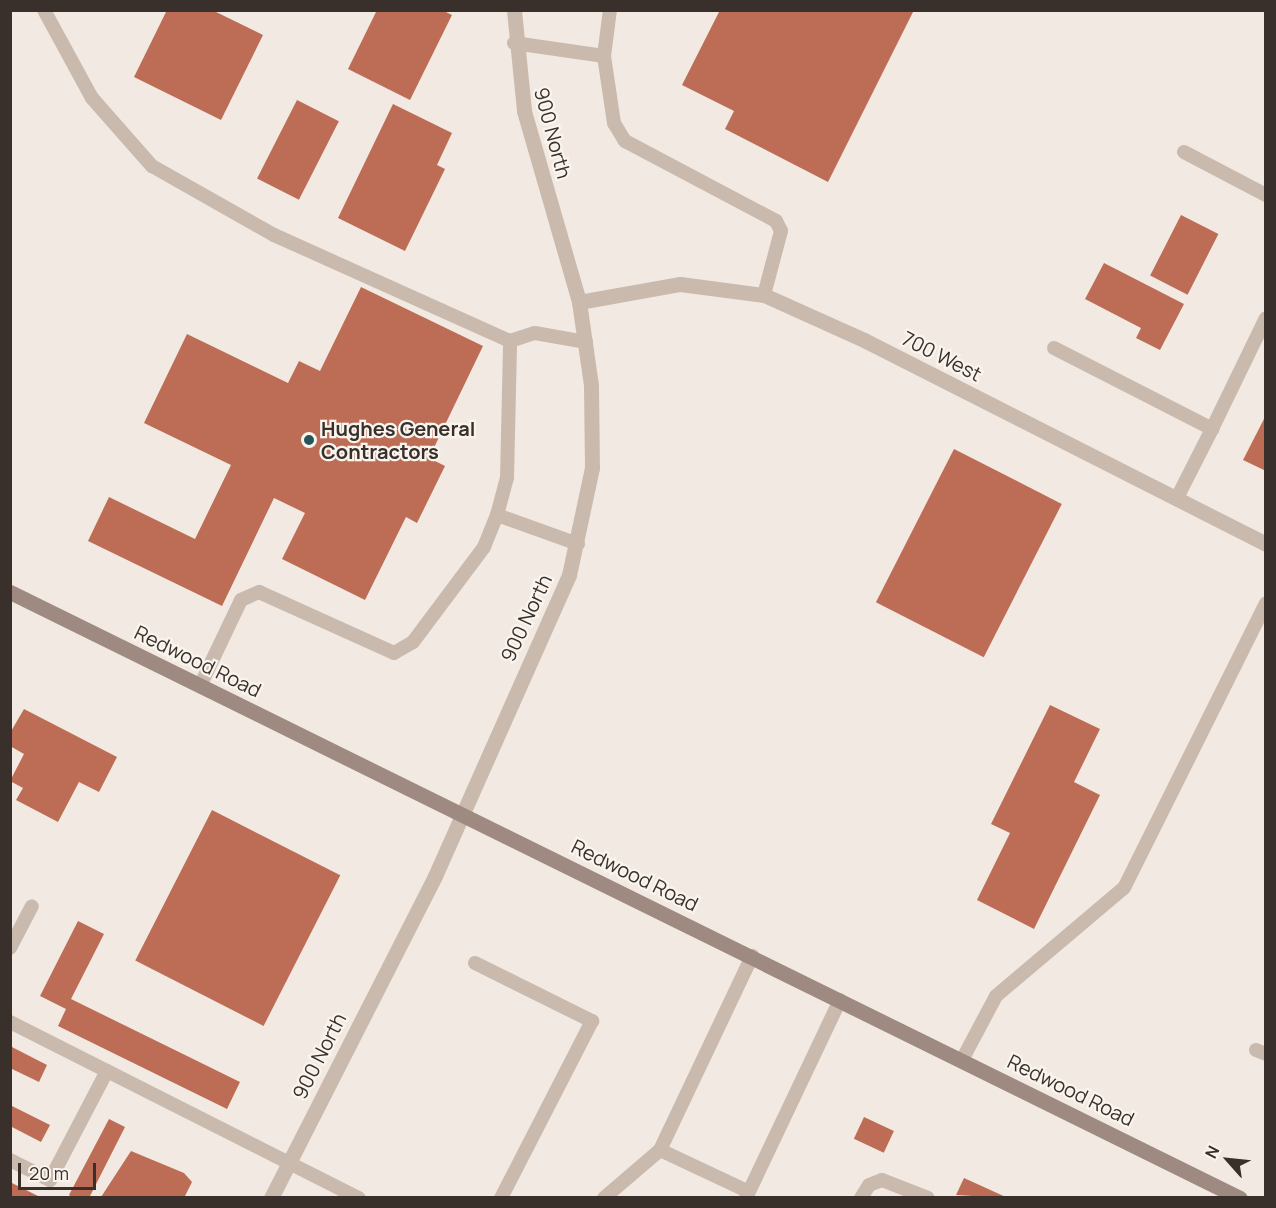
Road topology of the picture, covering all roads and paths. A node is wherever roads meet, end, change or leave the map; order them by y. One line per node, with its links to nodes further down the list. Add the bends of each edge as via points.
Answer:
1 (44, 10): 11 (lane, via 92,98 152,166 274,235)
2 (514, 10): 4 (street, 900 North)
3 (610, 10): 5 (lane)
4 (514, 43): 5 (lane); 9 (street, 900 North, via 530,135)
5 (604, 56): 8 (lane, via 614,123 625,141 776,221 781,231)
6 (1184, 152): 7 (lane)
7 (1266, 195)
8 (764, 295): 9 (street, 700 West, via 680,284); 15 (street, 700 West)
9 (579, 302): 12 (street, 900 North)
10 (1266, 318): 14 (lane)
11 (510, 341): 12 (lane, via 535,333); 16 (lane, via 507,478)
12 (586, 342): 17 (street, 900 North, via 593,448)
13 (1054, 348): 14 (lane)
14 (1212, 429): 15 (lane)
15 (1177, 498): 18 (street, 700 West)
16 (497, 515): 17 (lane); 21 (lane, via 484,547 403,648 394,653 259,592 242,600)
17 (578, 544): 22 (street, 900 North, via 557,606)
18 (1266, 544)
19 (10, 592): 21 (main road, Redwood Road)
20 (1266, 603): 29 (lane, via 1124,888 996,996)
21 (200, 686): 22 (main road, Redwood Road)
22 (461, 813): 25 (main road, Redwood Road); 33 (street, 900 North, via 435,876)
23 (32, 906): 24 (lane)
24 (10, 948)
25 (752, 956): 27 (main road, Redwood Road); 31 (lane)
26 (475, 963): 37 (lane, via 592,1022)
27 (840, 999): 29 (main road, Redwood Road); 34 (lane)
28 (10, 1022): 30 (lane)
29 (962, 1060): 41 (main road, Redwood Road)
30 (107, 1071): 32 (lane, via 50,1180); 33 (lane)
31 (660, 1150): 34 (lane); 38 (lane)
32 (10, 1160)
33 (288, 1164): 35 (street, 900 North); 36 (lane)
34 (745, 1194)
35 (271, 1197)
36 (359, 1197)
37 (501, 1197)
38 (604, 1197)
39 (861, 1197): 40 (lane, via 869,1185 882,1180)
40 (928, 1197)
41 (1239, 1197)

